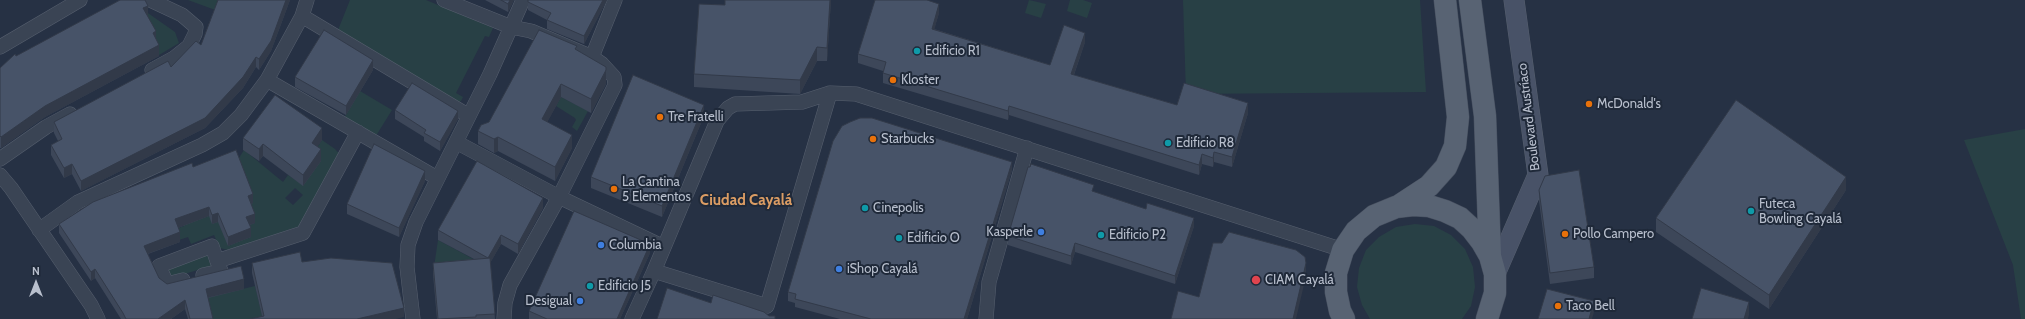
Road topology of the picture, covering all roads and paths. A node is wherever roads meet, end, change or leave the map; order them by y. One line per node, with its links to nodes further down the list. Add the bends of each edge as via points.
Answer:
1 (80, 0): 12 (street)
2 (150, 0): 14 (street, via 182,15 196,27 188,46 174,58)
3 (307, 0): 10 (street)
4 (444, 0): 11 (street)
5 (523, 0): 11 (street)
6 (615, 0): 13 (street)
7 (1444, 0): 26 (main road, via 1458,117 1454,146 1446,167 1429,186)
8 (1470, 0): 31 (main road, via 1485,116)
9 (1514, 0): 31 (street, Boulevard Austríaco, via 1538,175)
10 (302, 16): 15 (street); 18 (street)
11 (511, 27): 13 (street, via 531,31); 18 (street)
12 (0, 47)
13 (592, 57): 25 (street, via 612,73 615,85)
14 (143, 75)
15 (267, 80): 19 (street); 27 (street, via 241,115 223,133 78,202)
16 (830, 93): 21 (street, via 856,94); 28 (street, via 802,102 734,104 728,108 717,121); 33 (street)
17 (85, 106): 22 (street, via 46,126)
18 (469, 116): 20 (street)
19 (358, 132): 24 (street); 30 (street, via 303,233)
20 (456, 142): 24 (street); 25 (street)
21 (1027, 148): 29 (street); 38 (street, via 990,282)
22 (0, 159)
23 (0, 175): 27 (street)
24 (436, 178): 35 (street, via 408,245 407,267)
25 (559, 197): 28 (street); 36 (street, via 510,285)
26 (1396, 207): 29 (main road, via 1374,216 1356,231); 31 (main road, via 1429,206 1460,218 1482,242)
27 (39, 230): 34 (street)
28 (664, 247): 32 (street)
29 (1343, 250): 39 (main road, via 1336,273 1336,292)
30 (217, 261)
31 (1492, 265): 40 (main road, via 1495,293)
32 (654, 271): 33 (street); 37 (street)
33 (769, 313)
34 (98, 319)
35 (412, 319)
36 (504, 319)
37 (632, 319)
38 (986, 319)
39 (1344, 319)
40 (1487, 319)

